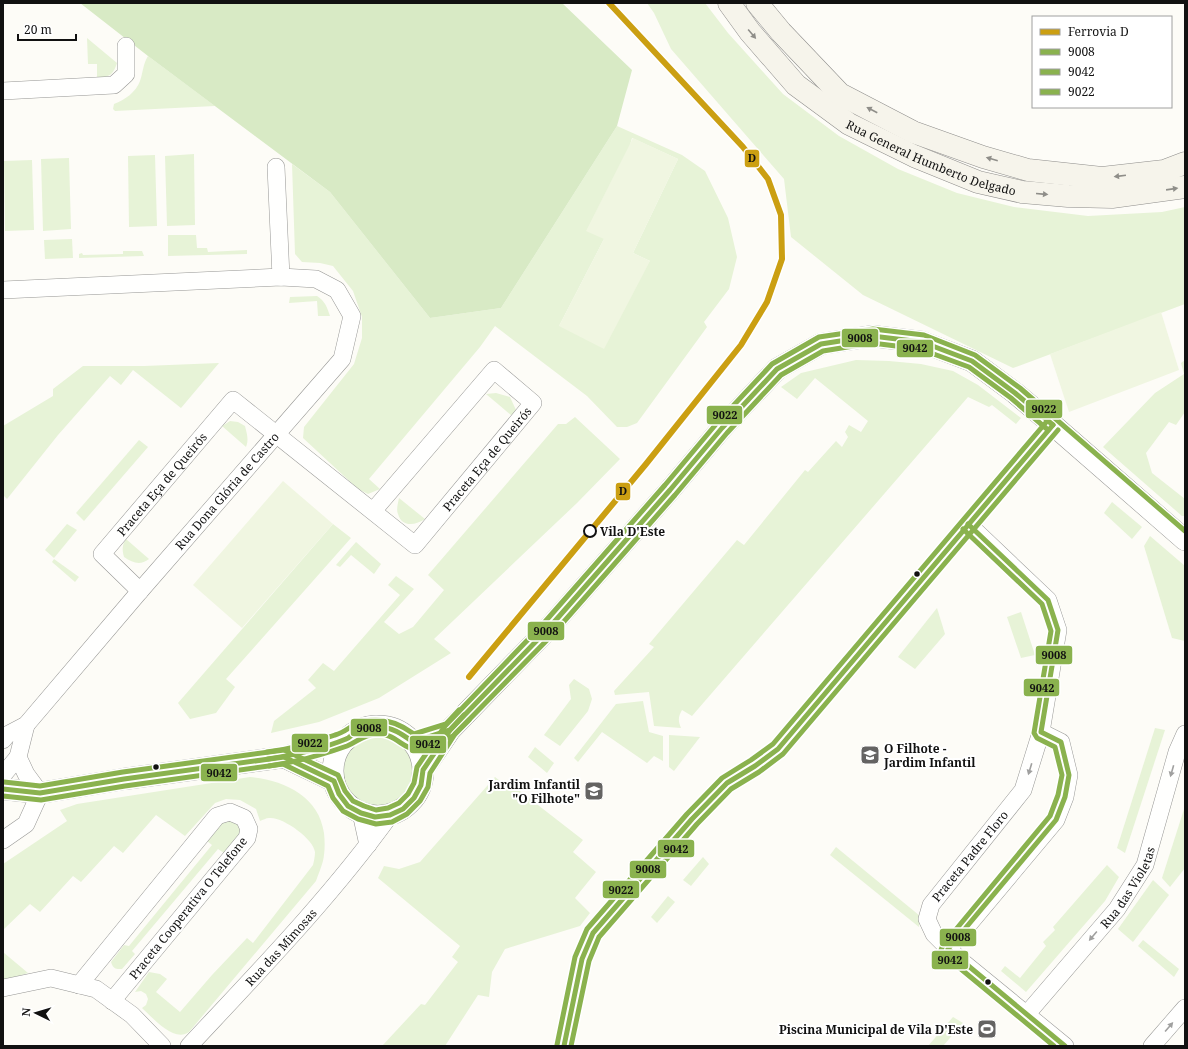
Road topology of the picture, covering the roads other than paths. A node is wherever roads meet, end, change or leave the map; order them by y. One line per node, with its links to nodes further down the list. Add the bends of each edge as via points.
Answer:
1 (729, 3): 7 (main road, Rua General Humberto Delgado, one-way to 7, via 750,32 796,85 850,124 914,156 978,182 1022,192 1068,196 1112,197)
2 (757, 3): 5 (main road, Rua General Humberto Delgado, one-way to 2, via 1164,171 1102,178 1028,170 913,132 840,94)
3 (126, 46): 4 (street, via 126,74 114,85)
4 (3, 91)
5 (1185, 163)
6 (276, 167): 8 (street)
7 (1185, 187)
8 (281, 277): 9 (street, Rua Dona Glória de Castro); 11 (street, Rua Dona Glória de Castro, via 316,279 338,290 352,316 342,359)
9 (3, 290)
10 (1054, 425): 13 (street); 14 (street); 17 (street, via 972,361 922,342 872,336 822,344 777,369 722,428 548,629)
11 (277, 434): 12 (street, Praceta Eça de Queirós); 15 (street, Rua Dona Glória de Castro); 15 (street, Praceta Eça de Queirós, via 233,400 102,554)
12 (374, 511): 12 (street, Praceta Eça de Queirós, via 414,545 533,404 494,370)
13 (968, 524): 18 (street, Praceta Padre Floro, via 1048,600 1058,630); 42 (street, via 778,749 727,783 692,819 593,933 582,959)
14 (1185, 540)
15 (140, 591): 16 (street, Rua Dona Glória de Castro)
16 (26, 725): 20 (street, Rua Dona Glória de Castro, via 7,735); 23 (street, Rua Dona Glória de Castro)
17 (450, 730): 22 (street); 25 (street)
18 (1041, 732): 34 (street, Praceta Padre Floro, one-way to 34, via 1023,790 930,905 927,919 934,934); 34 (street, via 1061,742 1069,775 1056,820)
19 (1185, 734): 39 (street, Rua das Violetas, one-way to 39, via 1177,752 1145,865 1117,909)
20 (3, 740)
21 (346, 740): 22 (street, via 358,731 372,727 387,727 401,732); 24 (street); 27 (street, via 337,752 333,766)
22 (413, 742): 25 (street, via 420,755)
23 (18, 757): 26 (street, Rua Dona Glória de Castro); 29 (street, via 26,774)
24 (284, 757): 27 (street); 29 (street)
25 (423, 770): 31 (street, via 421,785 414,798 404,809)
26 (3, 775)
27 (334, 781): 30 (street, via 348,806)
28 (3, 789): 29 (street)
29 (40, 793): 32 (street, via 26,824)
30 (361, 813): 31 (street, via 375,816); 33 (street)
31 (390, 815): 33 (street, Rua das Mimosas)
32 (3, 840)
33 (368, 845): 41 (street, Rua das Mimosas, via 294,934)
34 (948, 948): 39 (street, Praceta Padre Floro)
35 (79, 985): 36 (street, via 51,978); 37 (street, via 96,989); 37 (street, Praceta Cooperativa O Telefone, via 217,816 230,812 244,818 249,829 247,838)
36 (3, 988)
37 (112, 1001): 40 (street, via 132,1015)
38 (1185, 1008): 44 (street, one-way to 38)
39 (1026, 1015): 43 (street, Praceta Padre Floro)
40 (162, 1046)
41 (189, 1046)
42 (564, 1046)
43 (1064, 1046)
44 (1152, 1046)

